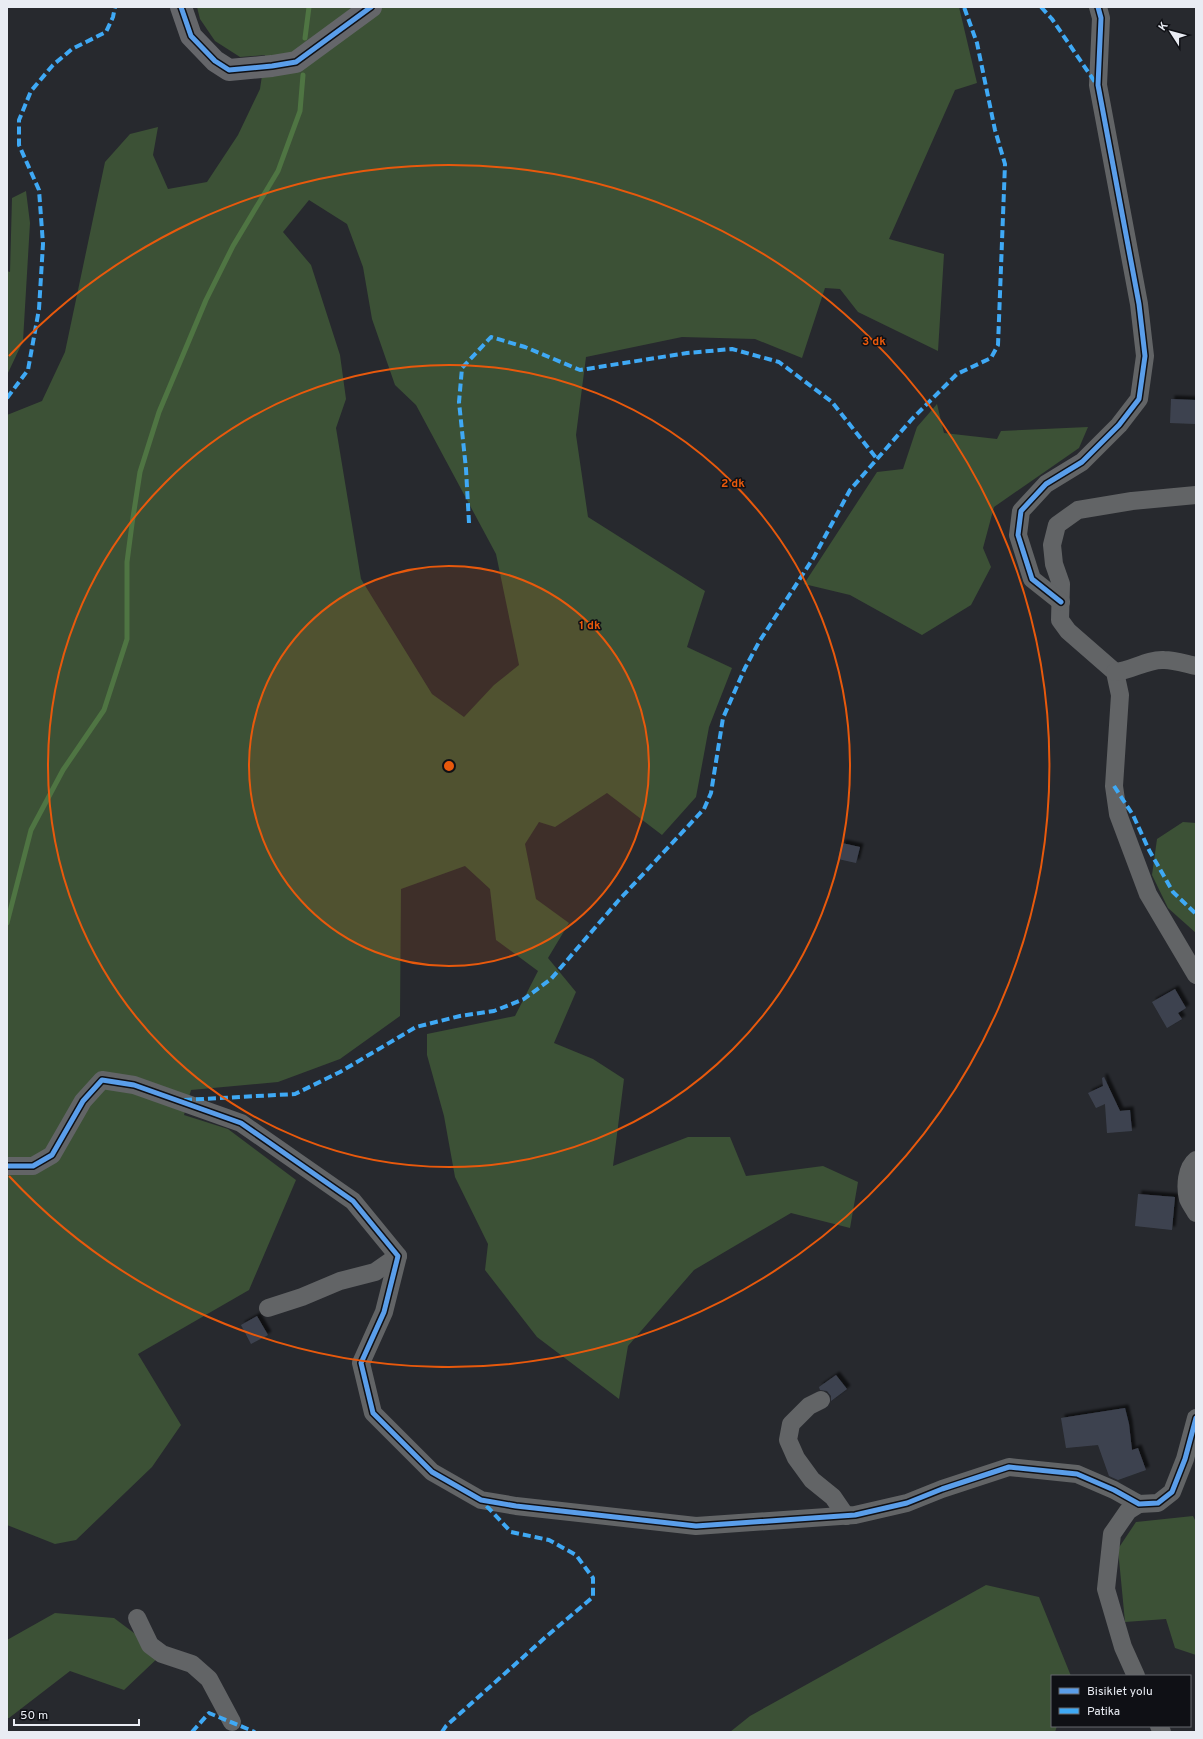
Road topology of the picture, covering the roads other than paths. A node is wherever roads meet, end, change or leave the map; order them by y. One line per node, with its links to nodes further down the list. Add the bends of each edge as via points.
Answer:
1 (181, 7): 2 (street, via 191,36 215,61 229,70 296,62)
2 (371, 7)
3 (1098, 7): 5 (street, via 1101,18 1098,85 1139,304 1145,356 1139,398 1119,425 1082,462 1046,484 1021,511 1018,535 1032,579)
4 (1196, 495): 5 (street, via 1132,501 1078,510 1057,525 1052,545 1054,564 1061,584)
5 (1061, 602): 7 (street, via 1060,620 1068,631)
6 (1196, 666): 7 (street, via 1163,660)
7 (1115, 672): 8 (street, via 1120,695 1114,786 1118,814 1148,894)
8 (1196, 975)
9 (1196, 1160): 11 (street, via 1191,1164 1186,1181 1188,1199)
10 (7, 1166): 12 (street, via 33,1166 52,1155 83,1101 102,1080 134,1085 241,1123 353,1201)
11 (1196, 1213)
12 (398, 1256): 13 (street, via 375,1272 340,1281 302,1298); 17 (street, via 384,1312 362,1364 373,1413 432,1472 481,1500 696,1526)
13 (268, 1308)
14 (821, 1400): 17 (street, via 809,1406 791,1424 788,1440 796,1458 812,1480 833,1497)
15 (1196, 1418): 16 (street, via 1185,1459 1172,1492 1158,1502)
16 (1139, 1504): 17 (street, via 1077,1474 1009,1467 907,1503); 19 (street, via 1128,1511 1112,1534 1106,1588 1123,1647)
17 (846, 1516)
18 (137, 1618): 20 (street, via 150,1645 162,1654 192,1664 209,1678)
19 (1136, 1675)
20 (232, 1722)

